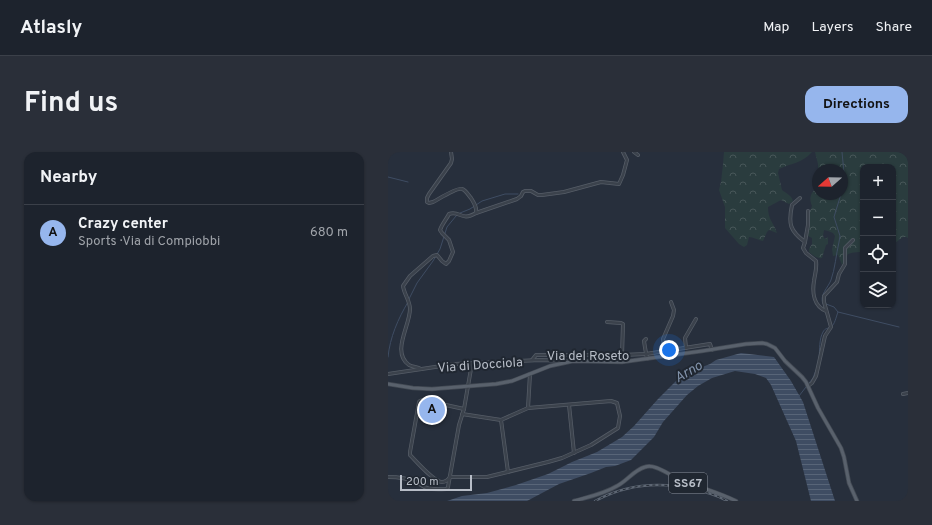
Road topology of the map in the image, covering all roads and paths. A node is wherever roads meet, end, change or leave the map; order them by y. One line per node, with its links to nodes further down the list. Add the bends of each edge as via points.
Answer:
1 (451, 152): 7 (street, via 451,163 429,194 427,202 433,202 462,189 475,205)
2 (623, 152): 7 (street, via 627,160 619,184 601,182 542,195 525,191 517,199)
3 (634, 152): 4 (street)
4 (638, 155)
5 (800, 198): 9 (street, via 792,205 790,220 794,232)
6 (808, 211): 9 (street)
7 (476, 213): 24 (street, via 464,217 449,214 440,230 449,240 453,252 449,261 446,264 437,255 433,256 410,276 403,286 410,308 402,340 402,355 411,366)
8 (853, 240): 11 (street, via 845,248 845,264 837,282 824,296)
9 (804, 242): 11 (street, via 803,248 806,253 816,261 814,298)
10 (670, 302): 17 (street, via 674,310 663,339)
11 (827, 312): 28 (street, via 831,326 825,336 816,376)
12 (696, 318): 15 (street, via 685,338)
13 (607, 322): 19 (street, via 622,322)
14 (646, 339): 18 (street, Via del Roseto)
15 (686, 348): 16 (street, Via del Roseto, via 710,344); 17 (street, Via del Roseto)
16 (712, 350): 21 (main road); 28 (main road, via 756,343 771,345)
17 (665, 351): 18 (street, Via del Roseto)
18 (646, 354): 19 (street, Via del Roseto); 21 (street, Via del Roseto)
19 (622, 355): 20 (street, Via del Roseto, via 536,355)
20 (532, 360): 22 (street, Via di Docciola); 23 (street, Via di Docciola)
21 (647, 360): 22 (main road)
22 (573, 362): 26 (main road, via 550,366)
23 (472, 363): 24 (street, Via di Docciola); 29 (street)
24 (421, 369): 25 (street, Via di Docciola)
25 (388, 374)
26 (530, 374): 29 (main road, via 512,381); 33 (street)
27 (388, 384): 29 (main road, via 414,388)
28 (808, 385): 43 (main road, via 841,448)
29 (468, 387): 34 (street)
30 (908, 393): 31 (street)
31 (903, 394)
32 (569, 405): 33 (street); 37 (street); 37 (street, via 611,401 617,403 620,416 618,428)
33 (528, 408): 36 (street)
34 (464, 409): 35 (street); 40 (street, via 423,400 419,402 410,455 439,482)
35 (462, 414): 36 (street); 40 (street)
36 (501, 420): 38 (street)
37 (574, 453): 38 (street)
38 (508, 472): 40 (street, via 487,477)
39 (388, 477): 40 (street, via 406,479 436,490 447,489)
40 (450, 477)
41 (574, 501): 42 (main road, SS67, via 618,486 647,466)
42 (736, 501)
43 (857, 501)

